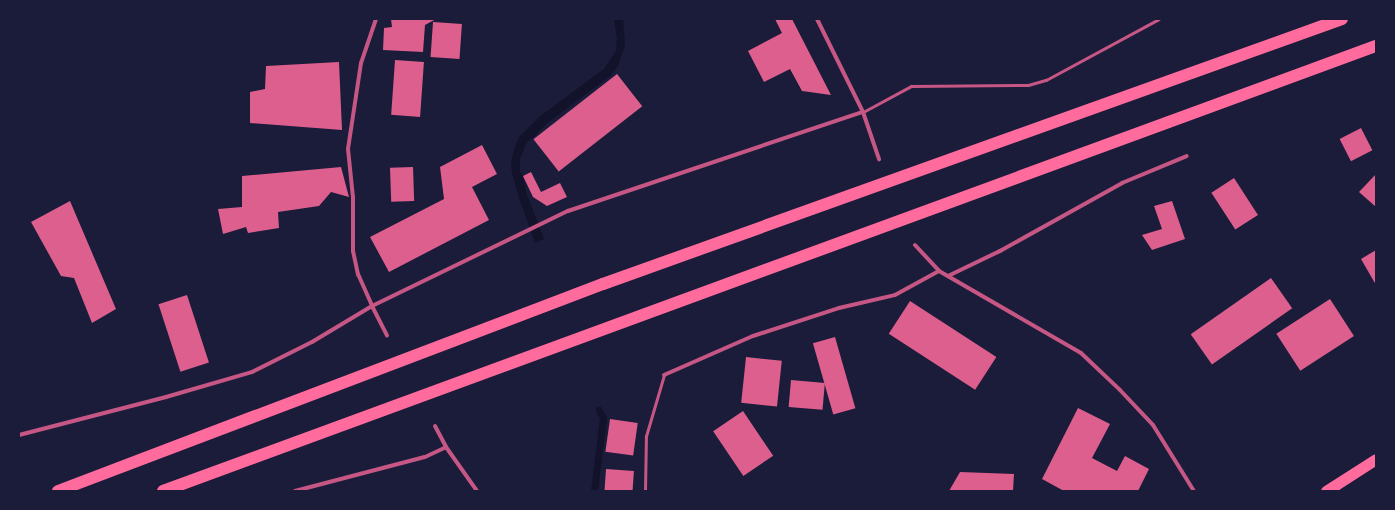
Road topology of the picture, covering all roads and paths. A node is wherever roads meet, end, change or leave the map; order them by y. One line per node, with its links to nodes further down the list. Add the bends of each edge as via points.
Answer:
1 (376, 19): 12 (street, via 361,63 348,149 354,197 353,251 358,274)
2 (816, 19): 6 (street)
3 (1159, 19): 6 (lane, via 1046,80 1028,85 911,86)
4 (1342, 19): 19 (highway, via 604,284)
5 (1376, 46): 20 (highway)
6 (863, 112): 8 (street); 12 (street, via 568,211)
7 (1187, 156): 11 (street, via 1122,183 1000,251)
8 (879, 159)
9 (915, 245): 10 (street)
10 (939, 272): 11 (street); 14 (street, via 895,295 839,308 753,336)
11 (948, 276): 24 (street, via 1081,353 1153,425)
12 (372, 306): 13 (street); 16 (street, via 312,342 252,372)
13 (387, 335)
14 (664, 375): 23 (lane, via 646,436)
15 (435, 426): 17 (street)
16 (19, 435)
17 (446, 447): 21 (street, via 425,457); 22 (street)
18 (1376, 458): 25 (highway)
19 (58, 491)
20 (163, 491)
21 (295, 491)
22 (477, 491)
23 (645, 491)
24 (1194, 491)
25 (1326, 491)

